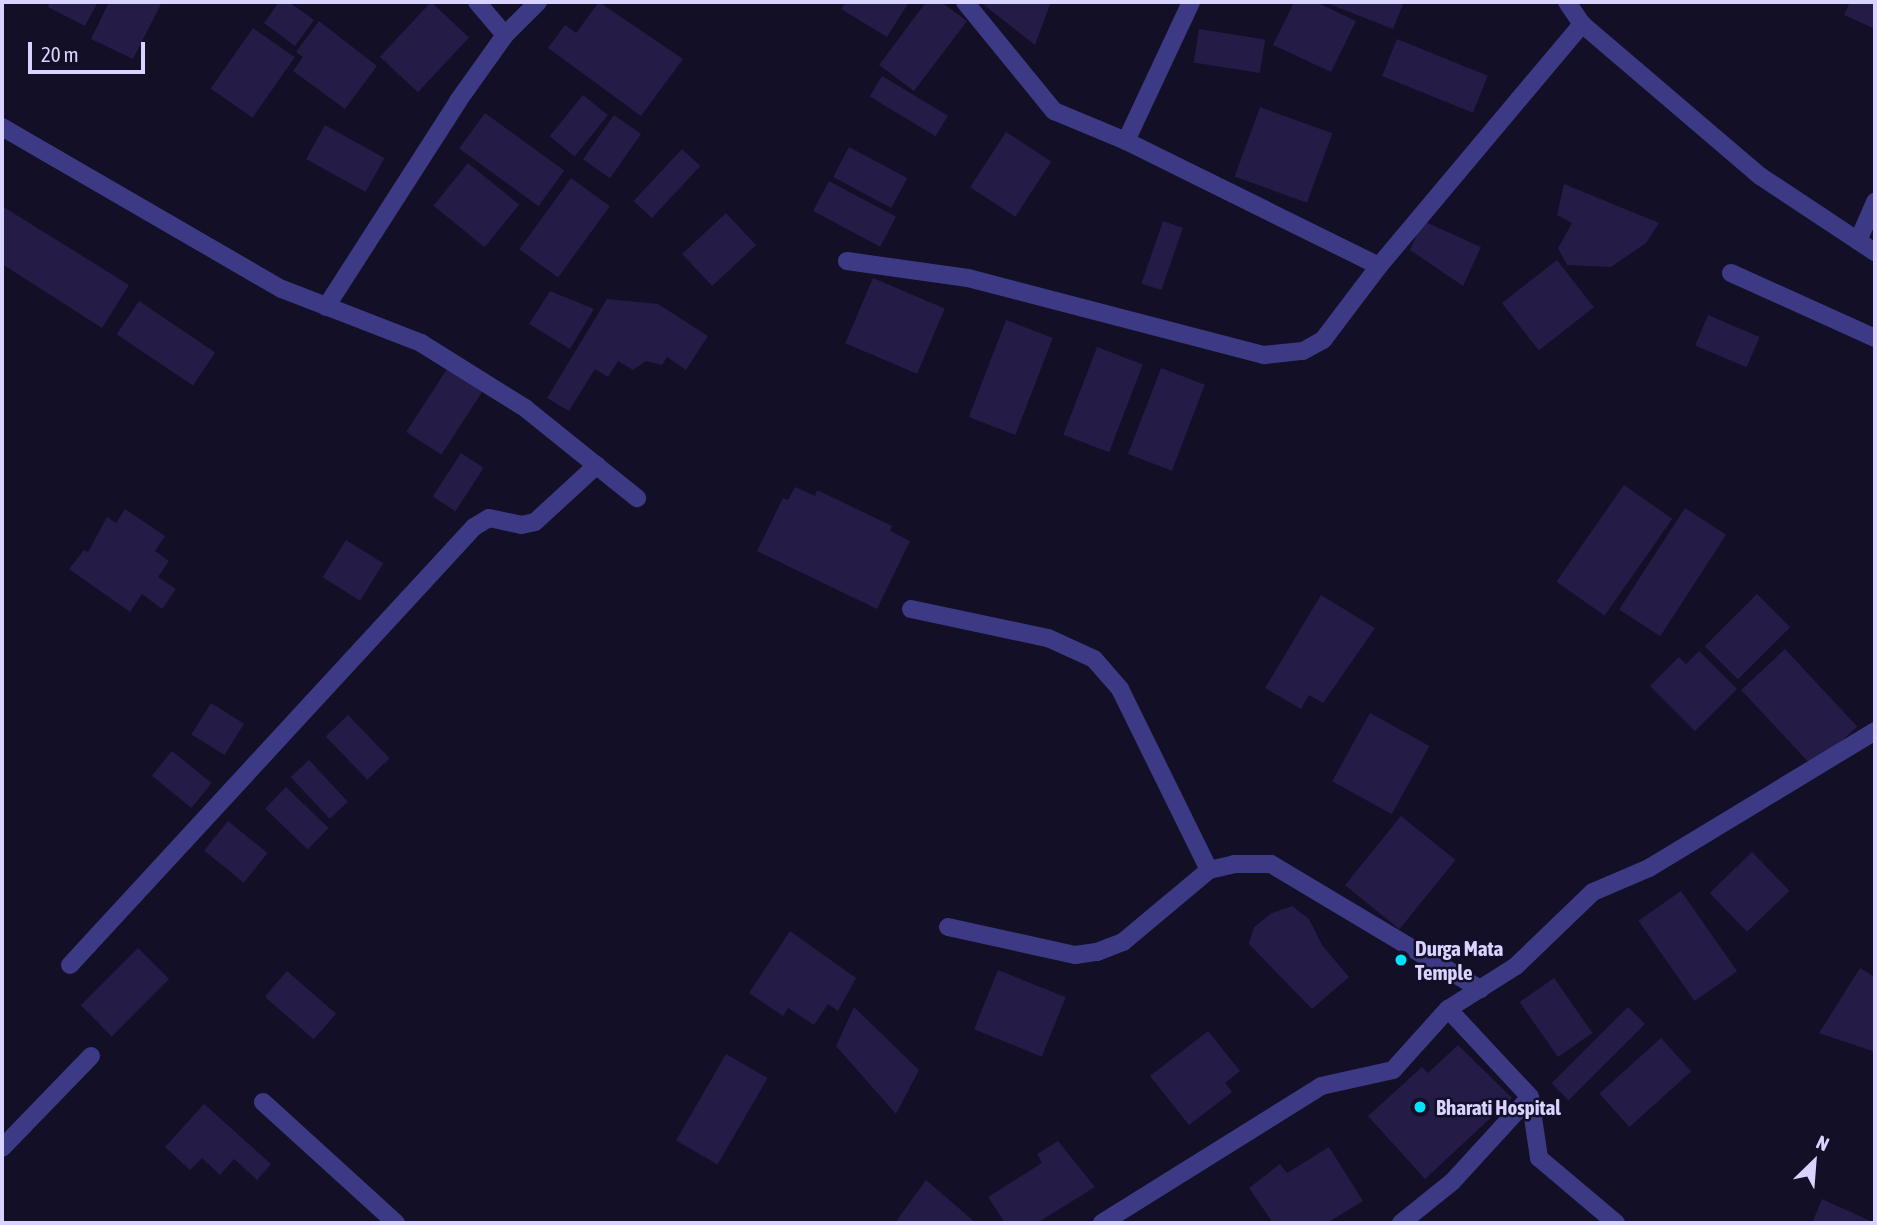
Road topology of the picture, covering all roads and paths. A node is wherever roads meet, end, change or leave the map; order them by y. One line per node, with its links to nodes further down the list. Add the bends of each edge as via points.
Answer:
1 (477, 2): 7 (street)
2 (538, 2): 7 (street)
3 (965, 2): 9 (street, via 1054,111)
4 (1191, 2): 9 (street)
5 (1567, 2): 6 (street)
6 (1581, 24): 11 (street, via 1760,176); 14 (street)
7 (505, 35): 16 (street)
8 (2, 127): 16 (street, via 282,289)
9 (1126, 141): 14 (street)
10 (1875, 202): 11 (street)
11 (1858, 241): 12 (street)
12 (1875, 252)
13 (847, 261): 14 (street, via 968,278 1280,356 1303,351 1322,340)
14 (1379, 266)
15 (1731, 273): 17 (street)
16 (326, 307): 18 (street, via 421,343 525,408)
17 (1875, 338)
18 (597, 465): 19 (street); 24 (street, via 535,522 521,525 489,518 474,527)
19 (637, 498)
20 (911, 609): 22 (street, via 1048,638 1094,659 1120,689)
21 (1875, 731): 25 (street, via 1649,868 1593,892 1516,966)
22 (1209, 870): 23 (street, via 1123,942 1097,951 1075,955); 25 (street, via 1234,864 1271,864)
23 (948, 927)
24 (70, 965)
25 (1480, 989): 26 (street)
26 (1448, 1009): 28 (street); 32 (street, via 1393,1070 1321,1086)
27 (91, 1056): 30 (street)
28 (1530, 1097): 33 (street, via 1452,1182); 34 (street, via 1539,1158)
29 (263, 1102): 31 (street)
30 (2, 1148)
31 (396, 1223)
32 (1102, 1223)
33 (1401, 1223)
34 (1616, 1223)

